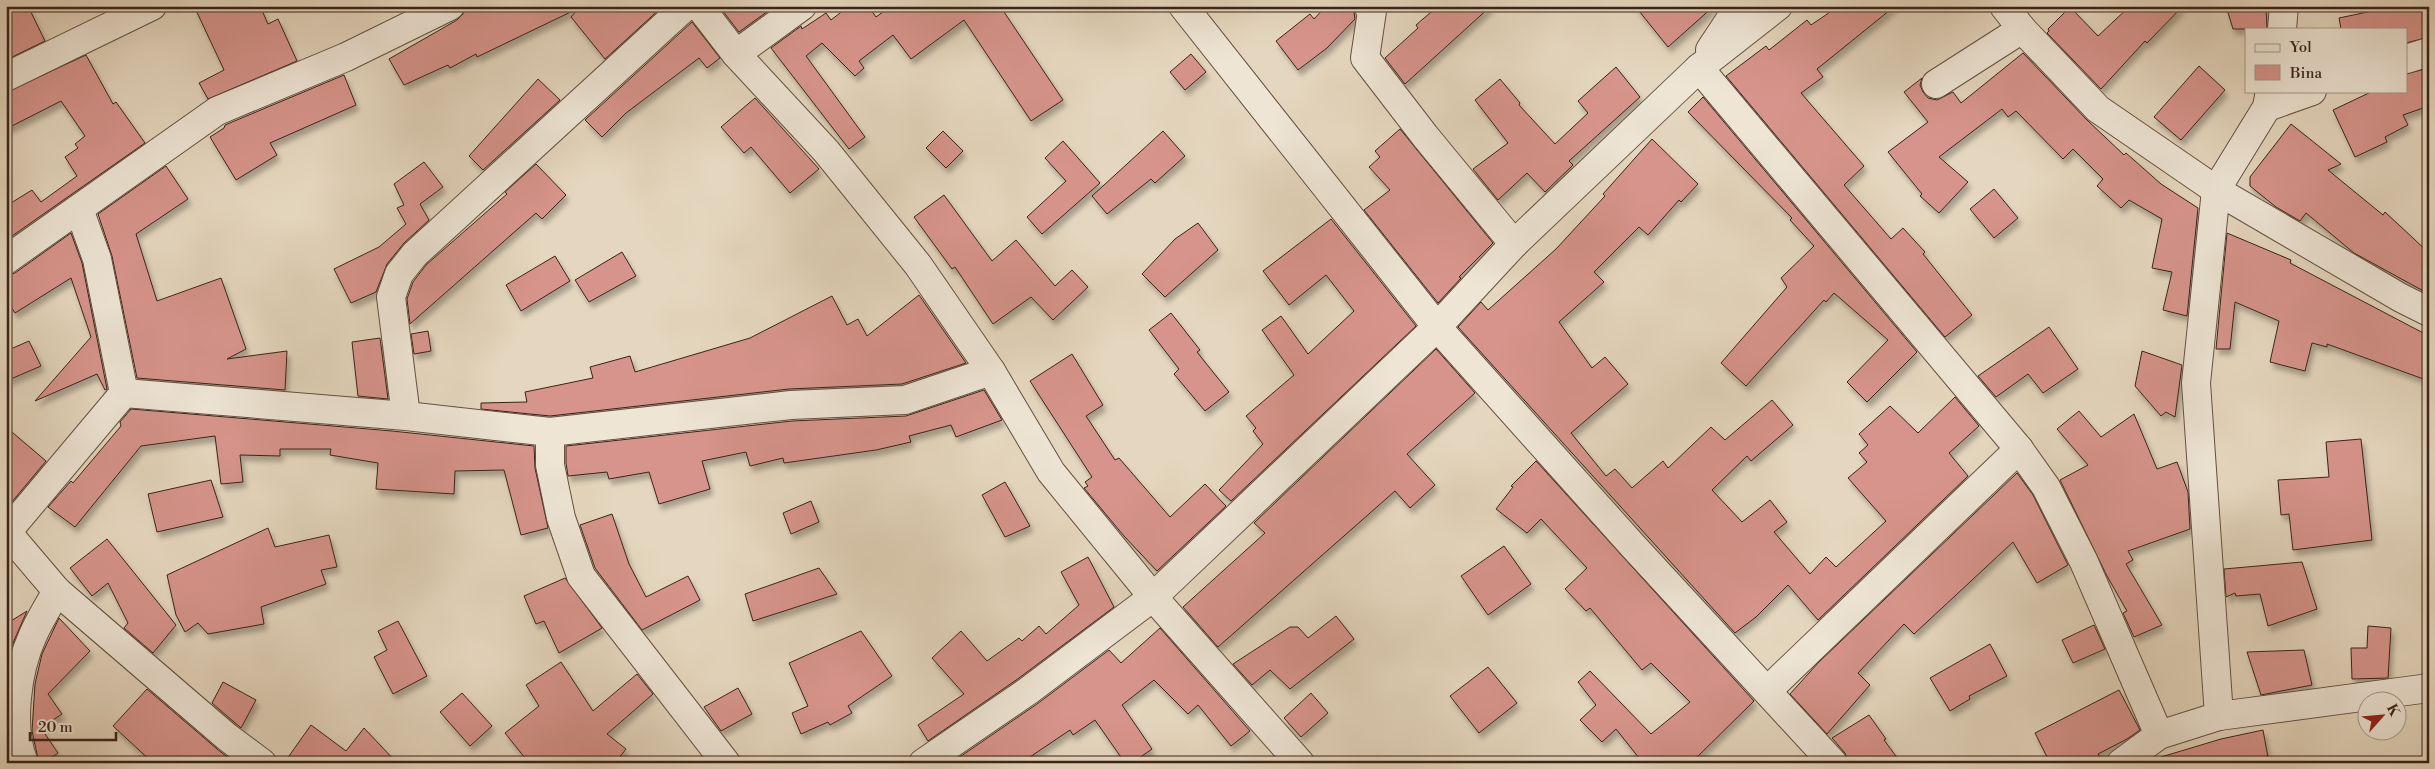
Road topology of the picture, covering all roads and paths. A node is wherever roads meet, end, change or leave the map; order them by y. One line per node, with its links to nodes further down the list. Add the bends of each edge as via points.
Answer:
1 (152, 6): 18 (street)
2 (450, 6): 23 (street, via 346,57 217,111)
3 (686, 6): 30 (street, via 415,254 399,274 391,297)
4 (699, 6): 15 (street)
5 (802, 6): 15 (street)
6 (1183, 6): 27 (street)
7 (1368, 6): 24 (street, via 1372,11 1365,58)
8 (1740, 6): 17 (street)
9 (1778, 6): 17 (street)
10 (2004, 6): 13 (street)
11 (2284, 6): 12 (street)
12 (2282, 28)
13 (2022, 29): 19 (street); 22 (street, via 2098,109)
14 (2429, 52): 16 (street)
15 (736, 54): 28 (street, via 826,151 918,265)
16 (2408, 58)
17 (1698, 68): 24 (street); 32 (street)
18 (6, 77)
19 (1936, 84)
20 (2306, 92): 21 (street)
21 (2268, 99): 22 (street)
22 (2216, 190): 26 (street); 38 (street, via 2196,383)
23 (79, 208): 25 (street); 29 (street, via 97,259)
24 (1514, 244): 27 (street)
25 (6, 260)
26 (2429, 312)
27 (1437, 328): 35 (street); 37 (street)
28 (991, 371): 31 (street, via 905,400 791,405); 35 (street, via 1050,472)
29 (124, 393): 30 (street); 33 (street)
30 (406, 416): 31 (street)
31 (550, 432): 42 (street, via 550,465 561,518 581,576)
32 (2019, 449): 37 (street); 39 (street, via 2046,487 2084,562)
33 (7, 531): 34 (street)
34 (57, 590): 40 (street, via 32,636 17,689 18,747); 41 (street, via 227,737)
35 (1153, 597): 43 (street, via 1028,691); 44 (street)
36 (2429, 688): 38 (street)
37 (1767, 691): 45 (street)
38 (2219, 716): 39 (street)
39 (2159, 735): 46 (street)
40 (24, 763)
41 (262, 763)
42 (726, 763)
43 (923, 763)
44 (1300, 763)
45 (1833, 763)
46 (2121, 763)

